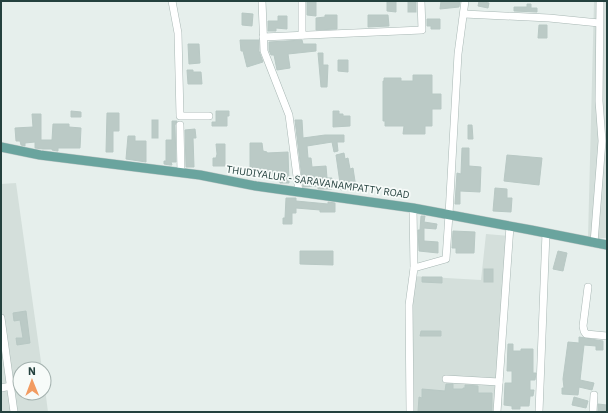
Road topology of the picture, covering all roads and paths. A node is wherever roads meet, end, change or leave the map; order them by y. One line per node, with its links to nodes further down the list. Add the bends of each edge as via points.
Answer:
1 (172, 1): 11 (street, via 178,33 180,116)
2 (262, 1): 10 (street)
3 (302, 1): 9 (street)
4 (421, 1): 9 (street, via 422,30)
5 (465, 1): 7 (street)
6 (600, 1): 8 (street)
7 (464, 14): 8 (street, via 549,18); 17 (street, via 458,54)
8 (599, 24): 20 (street, via 602,141)
9 (302, 35): 10 (street)
10 (263, 36): 15 (street, via 264,51 288,115)
11 (209, 116)
12 (180, 125): 14 (street)
13 (1, 147): 14 (main road, THUDIYALUR - SARAVANAMPATTY ROAD, via 40,155)
14 (182, 173): 15 (main road, THUDIYALUR - SARAVANAMPATTY ROAD)
15 (300, 192): 16 (main road, THUDIYALUR - SARAVANAMPATTY ROAD)
16 (413, 208): 17 (main road, THUDIYALUR - SARAVANAMPATTY ROAD); 22 (street)
17 (449, 214): 18 (main road, THUDIYALUR - SARAVANAMPATTY ROAD); 22 (street, via 446,259)
18 (510, 226): 19 (main road, THUDIYALUR - SARAVANAMPATTY ROAD); 27 (street)
19 (546, 233): 20 (main road, THUDIYALUR - SARAVANAMPATTY ROAD); 34 (street)
20 (594, 243): 21 (main road, THUDIYALUR - SARAVANAMPATTY ROAD)
21 (607, 245)
22 (414, 268): 32 (street, via 409,305)
23 (588, 287): 25 (street, via 584,331 586,334)
24 (1, 318): 28 (street)
25 (607, 336)
26 (446, 379): 27 (street)
27 (499, 382): 33 (street)
28 (11, 386): 29 (street); 31 (street)
29 (1, 388)
30 (594, 395): 35 (street)
31 (14, 412)
32 (410, 412)
33 (498, 412)
34 (539, 412)
35 (593, 412)

